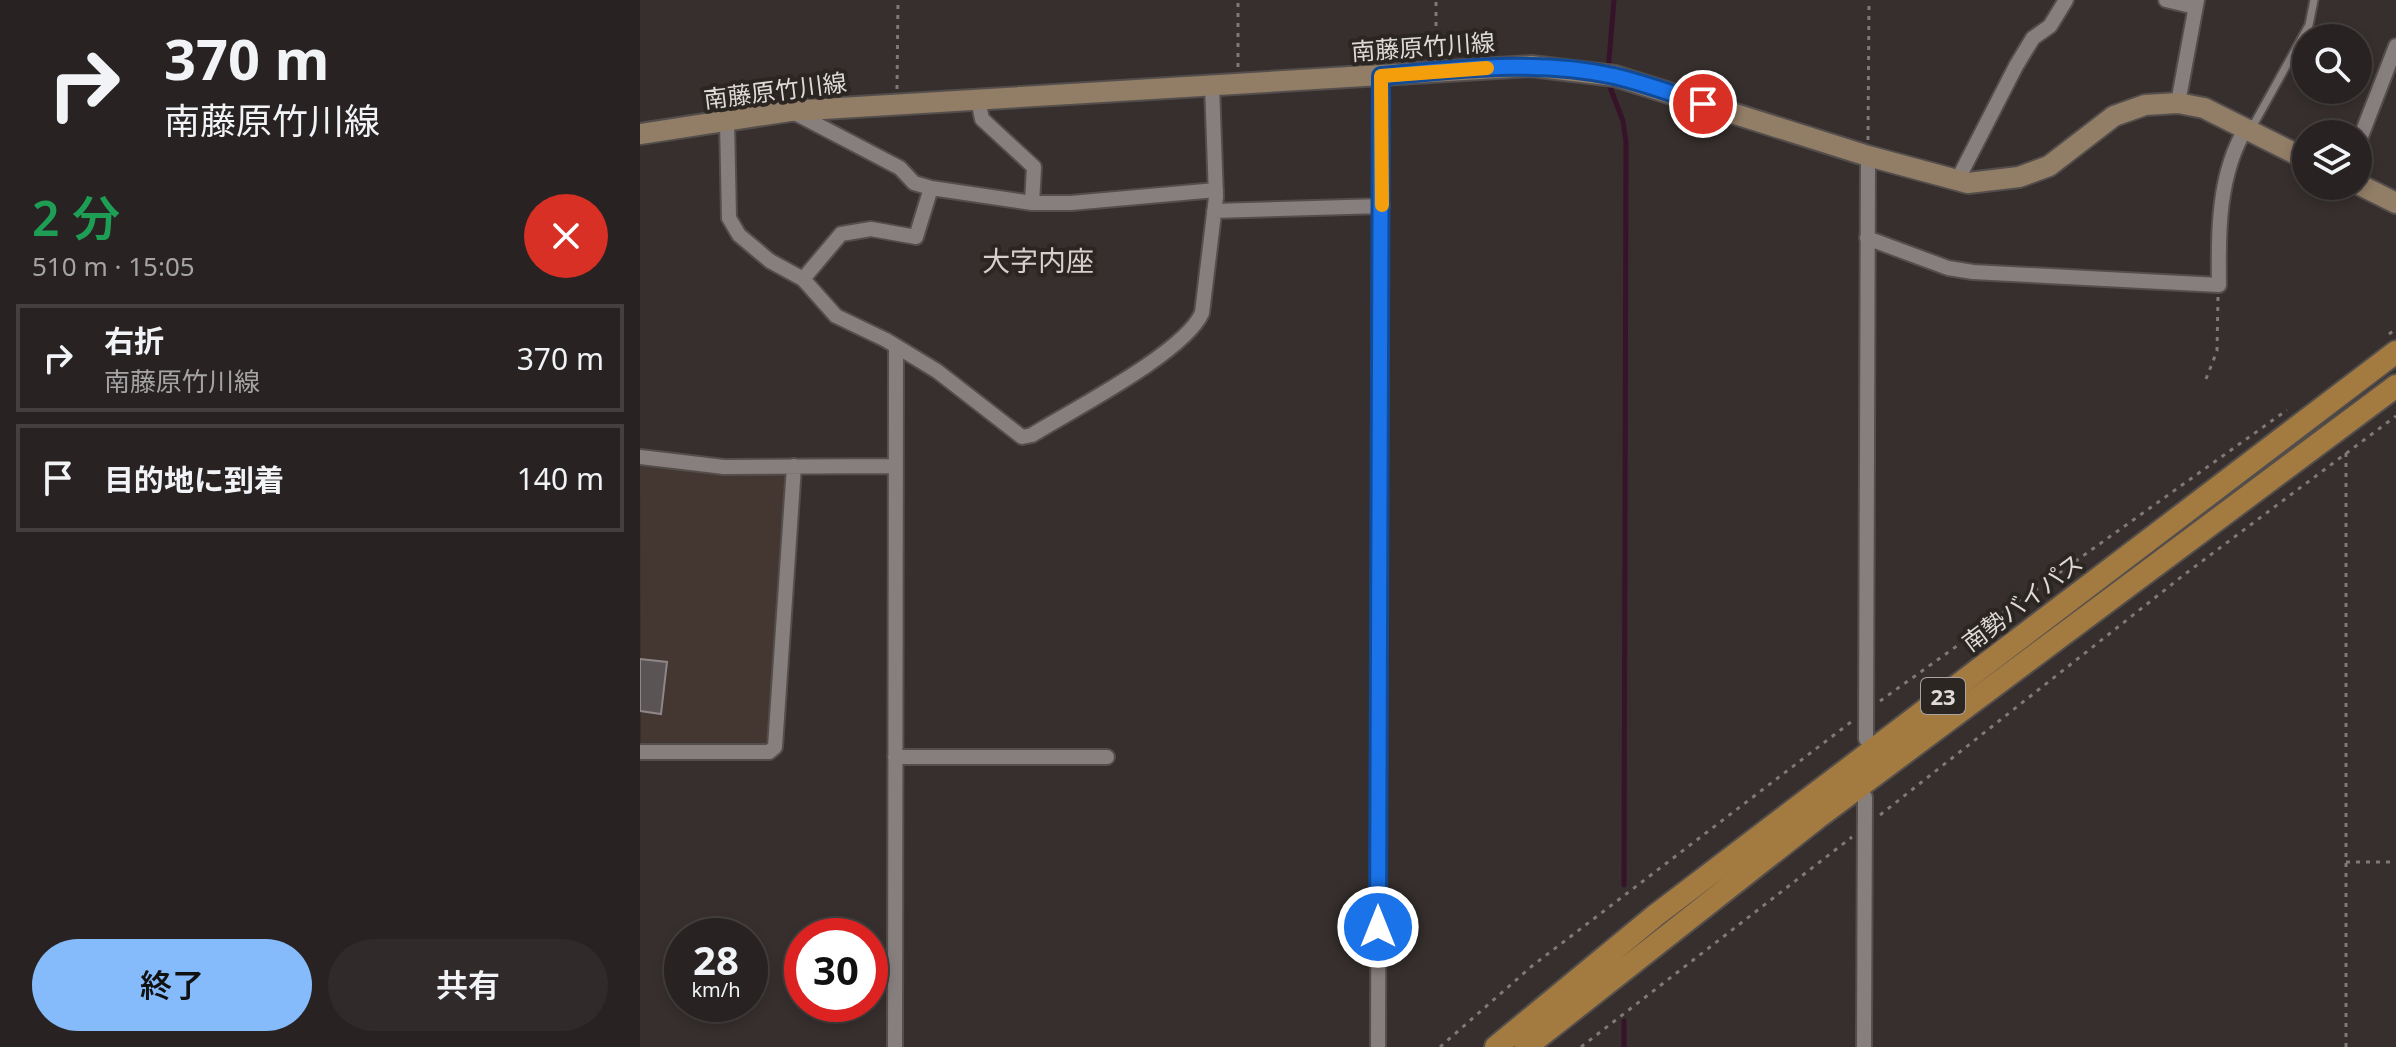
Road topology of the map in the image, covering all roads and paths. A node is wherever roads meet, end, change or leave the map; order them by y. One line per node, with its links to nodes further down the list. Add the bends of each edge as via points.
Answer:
1 (898, 0): 16 (path)
2 (1238, 0): 12 (path)
3 (1436, 0): 10 (path)
4 (1869, 0): 23 (path)
5 (2066, 0): 24 (street, via 2016,66)
6 (2166, 0): 8 (street)
7 (2314, 0): 20 (lane, via 2309,25 2255,122)
8 (2196, 4): 15 (street)
9 (2396, 46): 18 (street)
10 (1436, 71): 11 (main road, 南藤原竹川線); 23 (main road, 南藤原竹川線, via 1531,66 1608,75)
11 (1381, 76): 12 (main road, 南藤原竹川線); 30 (street)
12 (1237, 83): 13 (main road, 南藤原竹川線)
13 (1212, 85): 14 (main road, 南藤原竹川線); 26 (street)
14 (978, 100): 16 (main road, 南藤原竹川線); 28 (street, via 982,119 1034,167)
15 (2178, 103): 20 (main road, 南藤原竹川線, via 2204,108); 24 (main road, 南藤原竹川線, via 2145,105 2114,116 2049,166 2019,177)
16 (897, 105): 17 (main road, 南藤原竹川線)
17 (790, 111): 19 (main road, 南藤原竹川線); 25 (street)
18 (2367, 120)
19 (727, 121): 21 (main road, 南藤原竹川線); 33 (street, via 729,218 739,235 770,261)
20 (2246, 128): 22 (main road, 南藤原竹川線); 34 (street, via 2235,146 2226,182 2218,240)
21 (640, 134)
22 (2292, 152)
23 (1868, 156): 24 (main road, 南藤原竹川線); 32 (street)
24 (1957, 181)
25 (931, 188): 28 (street); 33 (street, via 916,237 871,229 841,234)
26 (1216, 190): 28 (street); 31 (street)
27 (2372, 191): 29 (main road)
28 (1032, 203)
29 (2396, 203)
30 (1382, 206): 31 (street); 56 (street)
31 (1214, 211): 37 (street, via 1196,327 1032,435 1010,431 937,371)
32 (1867, 238): 34 (street, via 1973,272); 46 (street)
33 (803, 279): 37 (street, via 836,316)
34 (2219, 285): 38 (path, via 2217,351)
35 (2396, 329): 36 (path)
36 (2390, 345): 58 (highway, 南勢バイパス / 23, via 1656,915)
37 (896, 346): 45 (street)
38 (2206, 379)
39 (2396, 386): 59 (highway, 南勢バイパス / 23, via 1817,818)
40 (2293, 405): 46 (path)
41 (2396, 416): 42 (path)
42 (2346, 453): 52 (path); 53 (path)
43 (640, 457): 44 (street, via 724,467)
44 (794, 466): 45 (street); 48 (street, via 775,747 769,752)
45 (895, 466): 49 (street)
46 (1866, 711): 47 (street); 57 (path, via 1532,966)
47 (1866, 739)
48 (640, 752)
49 (895, 757): 50 (street); 55 (street)
50 (1107, 757)
51 (1865, 797): 52 (street)
52 (1866, 826): 60 (path); 61 (street)
53 (2346, 862): 54 (path); 62 (path)
54 (2396, 862)
55 (895, 1047)
56 (1378, 1047)
57 (1440, 1047)
58 (1496, 1047)
59 (1526, 1047)
60 (1581, 1047)
61 (1864, 1047)
62 (2346, 1047)

